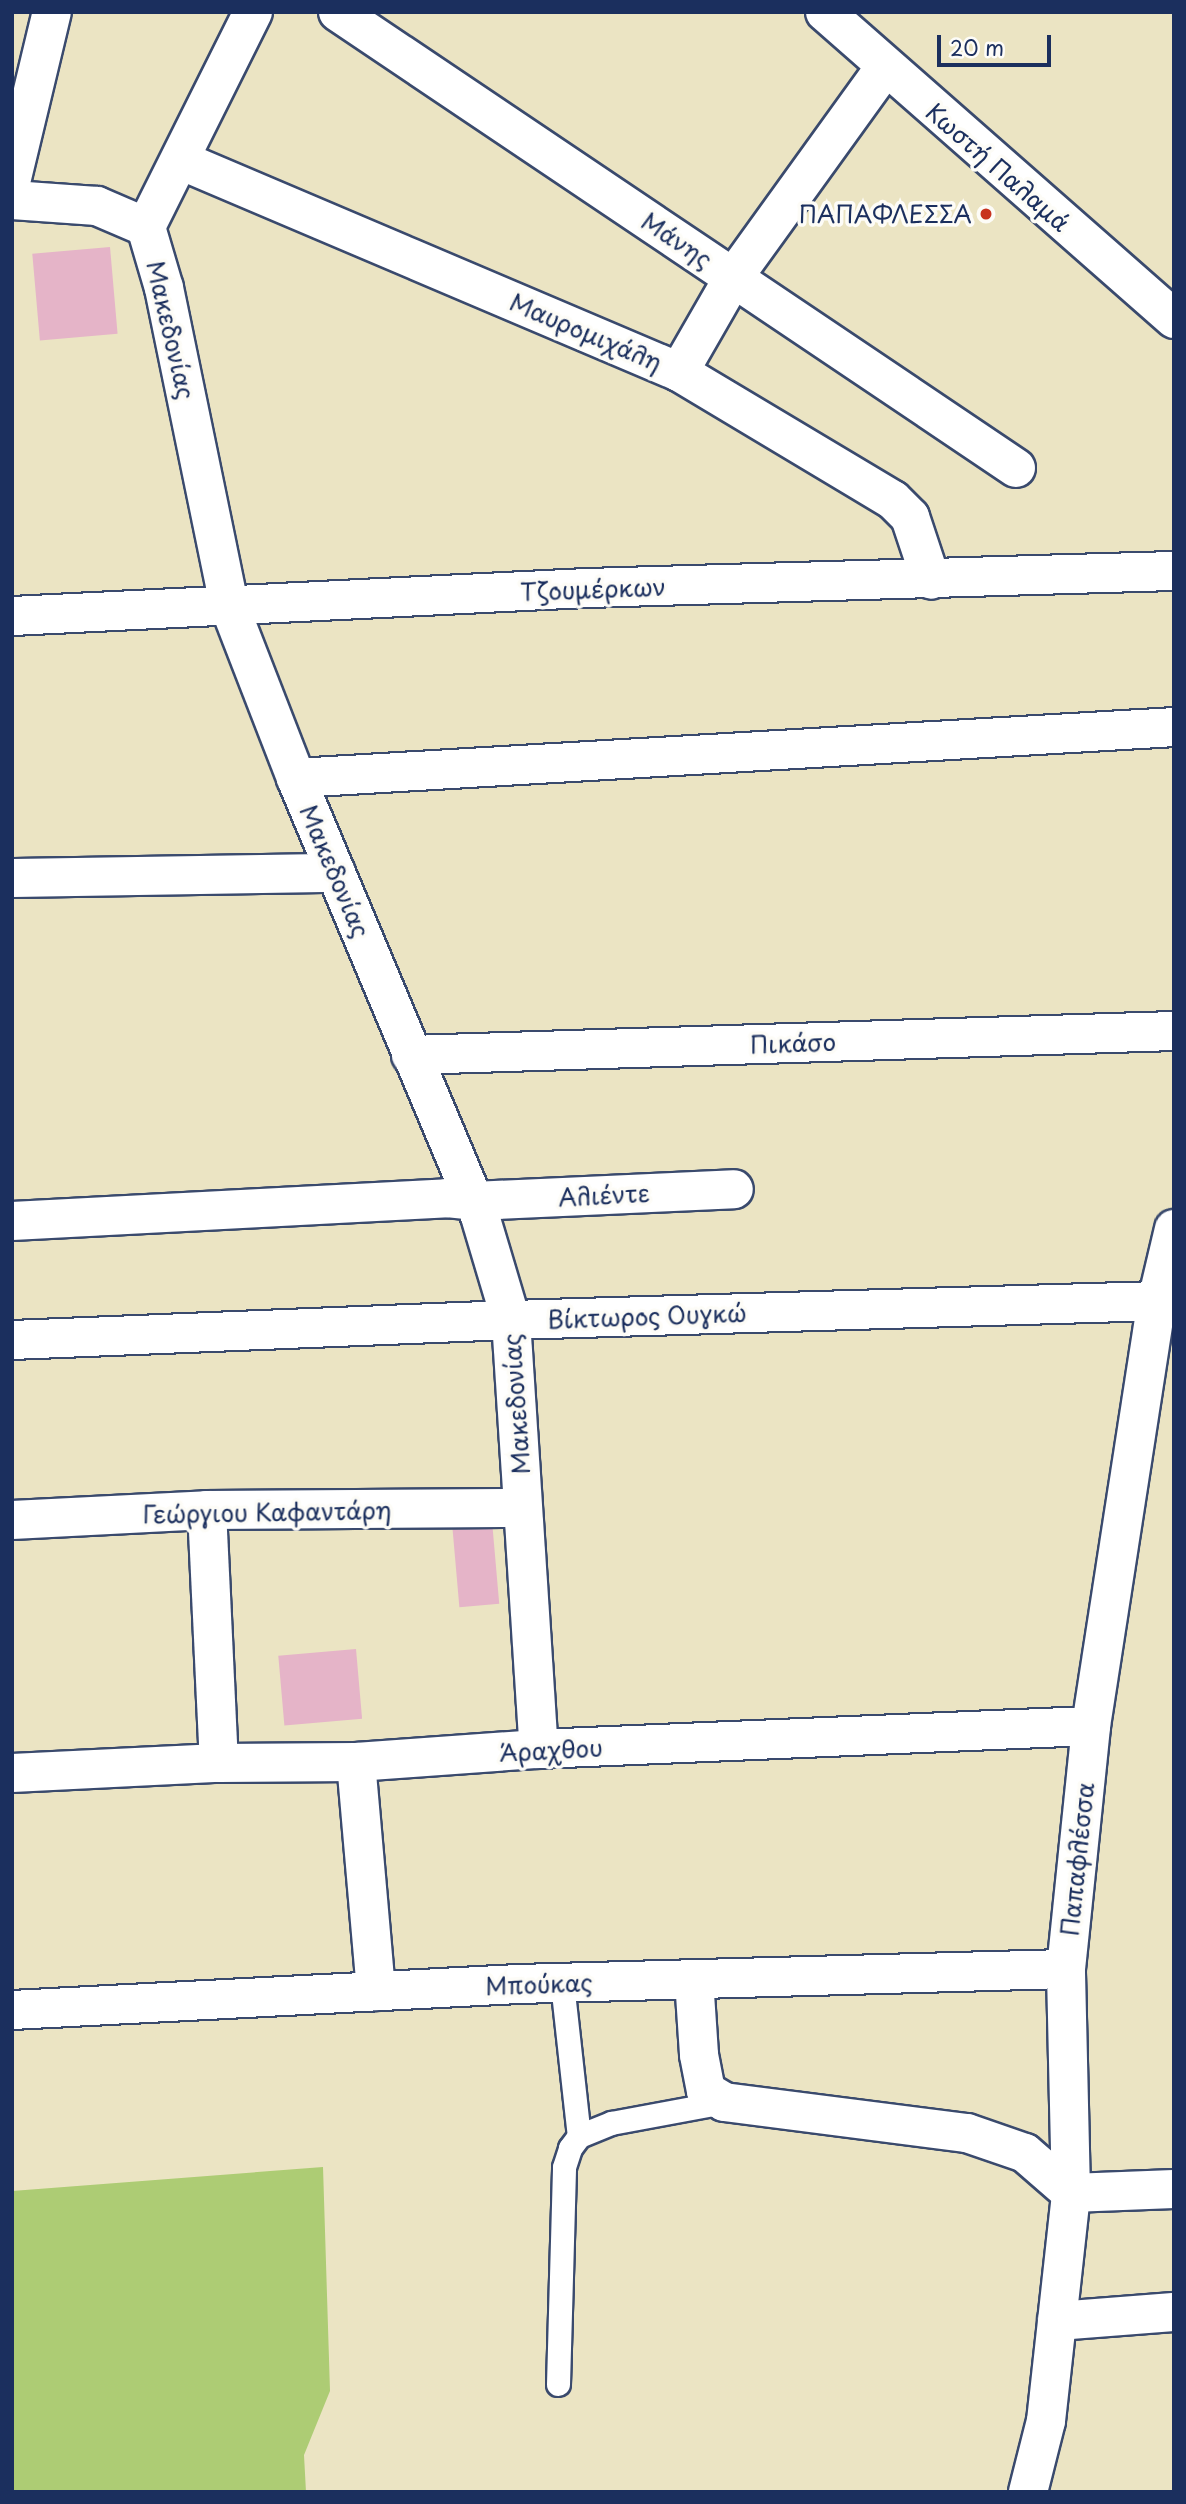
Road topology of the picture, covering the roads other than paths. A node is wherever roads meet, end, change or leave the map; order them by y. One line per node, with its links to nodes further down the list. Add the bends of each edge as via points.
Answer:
1 (52, 12): 7 (street)
2 (253, 12): 6 (street, Μακεδονίας)
3 (338, 12): 10 (street, Μάνης)
4 (825, 12): 5 (street, Κωστή Παλαμά)
5 (885, 67): 10 (street); 11 (street, Κωστή Παλαμά)
6 (180, 160): 9 (street, Μακεδονίας); 12 (street, Μαυρομιχάλη)
7 (12, 178)
8 (12, 200): 9 (street, via 97,205)
9 (146, 227): 16 (street, Μακεδονίας, via 164,288)
10 (733, 278): 12 (street); 13 (street, Μάνης)
11 (1174, 319)
12 (679, 372): 15 (street, Μαυρομιχάλη, via 893,500 910,517)
13 (1016, 468)
14 (1174, 571): 15 (street, Τζουμέρκων)
15 (931, 580): 16 (street, Τζουμέρκων, via 587,588)
16 (229, 605): 17 (street, Τζουμέρκων); 19 (street, Μακεδονίας)
17 (12, 616)
18 (1174, 727): 19 (street)
19 (296, 778): 20 (street, Μακεδονίας)
20 (336, 873): 21 (street); 23 (street, Μακεδονίας)
21 (12, 878)
22 (1174, 1031): 23 (street, Πικάσο)
23 (411, 1055): 25 (street, Μακεδονίας)
24 (734, 1189): 25 (street, Αλιέντε)
25 (474, 1201): 26 (street, Αλιέντε, via 447,1198); 29 (street, Μακεδονίας)
26 (12, 1221)
27 (1174, 1229): 28 (street, Παπαφλέσσα)
28 (1157, 1301): 29 (street, Βίκτωρος Ουγκώ); 34 (street, Παπαφλέσσα)
29 (511, 1320): 30 (street, Βίκτωρος Ουγκώ); 31 (street, Μακεδονίας)
30 (12, 1340)
31 (522, 1508): 32 (street, Γεώργιου Καφαντάρη); 35 (street, Μακεδονίας)
32 (207, 1510): 33 (street, Γεώργιου Καφαντάρη); 37 (street)
33 (12, 1520)
34 (1091, 1726): 35 (street, Άραχθου); 39 (street, Παπαφλέσσα)
35 (538, 1749): 36 (street, Άραχθου)
36 (356, 1762): 37 (street, Άραχθου); 42 (street)
37 (219, 1763): 38 (street, Άραχθου)
38 (12, 1773)
39 (1066, 1969): 40 (street, Μπούκας); 47 (street, Παπαφλέσσα)
40 (694, 1979): 41 (street, Μπούκας); 44 (street, via 706,2091)
41 (562, 1983): 42 (street, Μπούκας); 45 (lane)
42 (376, 1991): 43 (street, Μπούκας)
43 (12, 2010)
44 (724, 2102): 45 (lane, via 611,2123); 47 (street, via 967,2133 1025,2153)
45 (579, 2136): 50 (lane, via 564,2167)
46 (1174, 2189): 47 (street)
47 (1072, 2193): 49 (street, Παπαφλέσσα)
48 (1174, 2312): 49 (street)
49 (1057, 2321): 51 (street, Παπαφλέσσα, via 1046,2421)
50 (558, 2384)
51 (1028, 2492)

